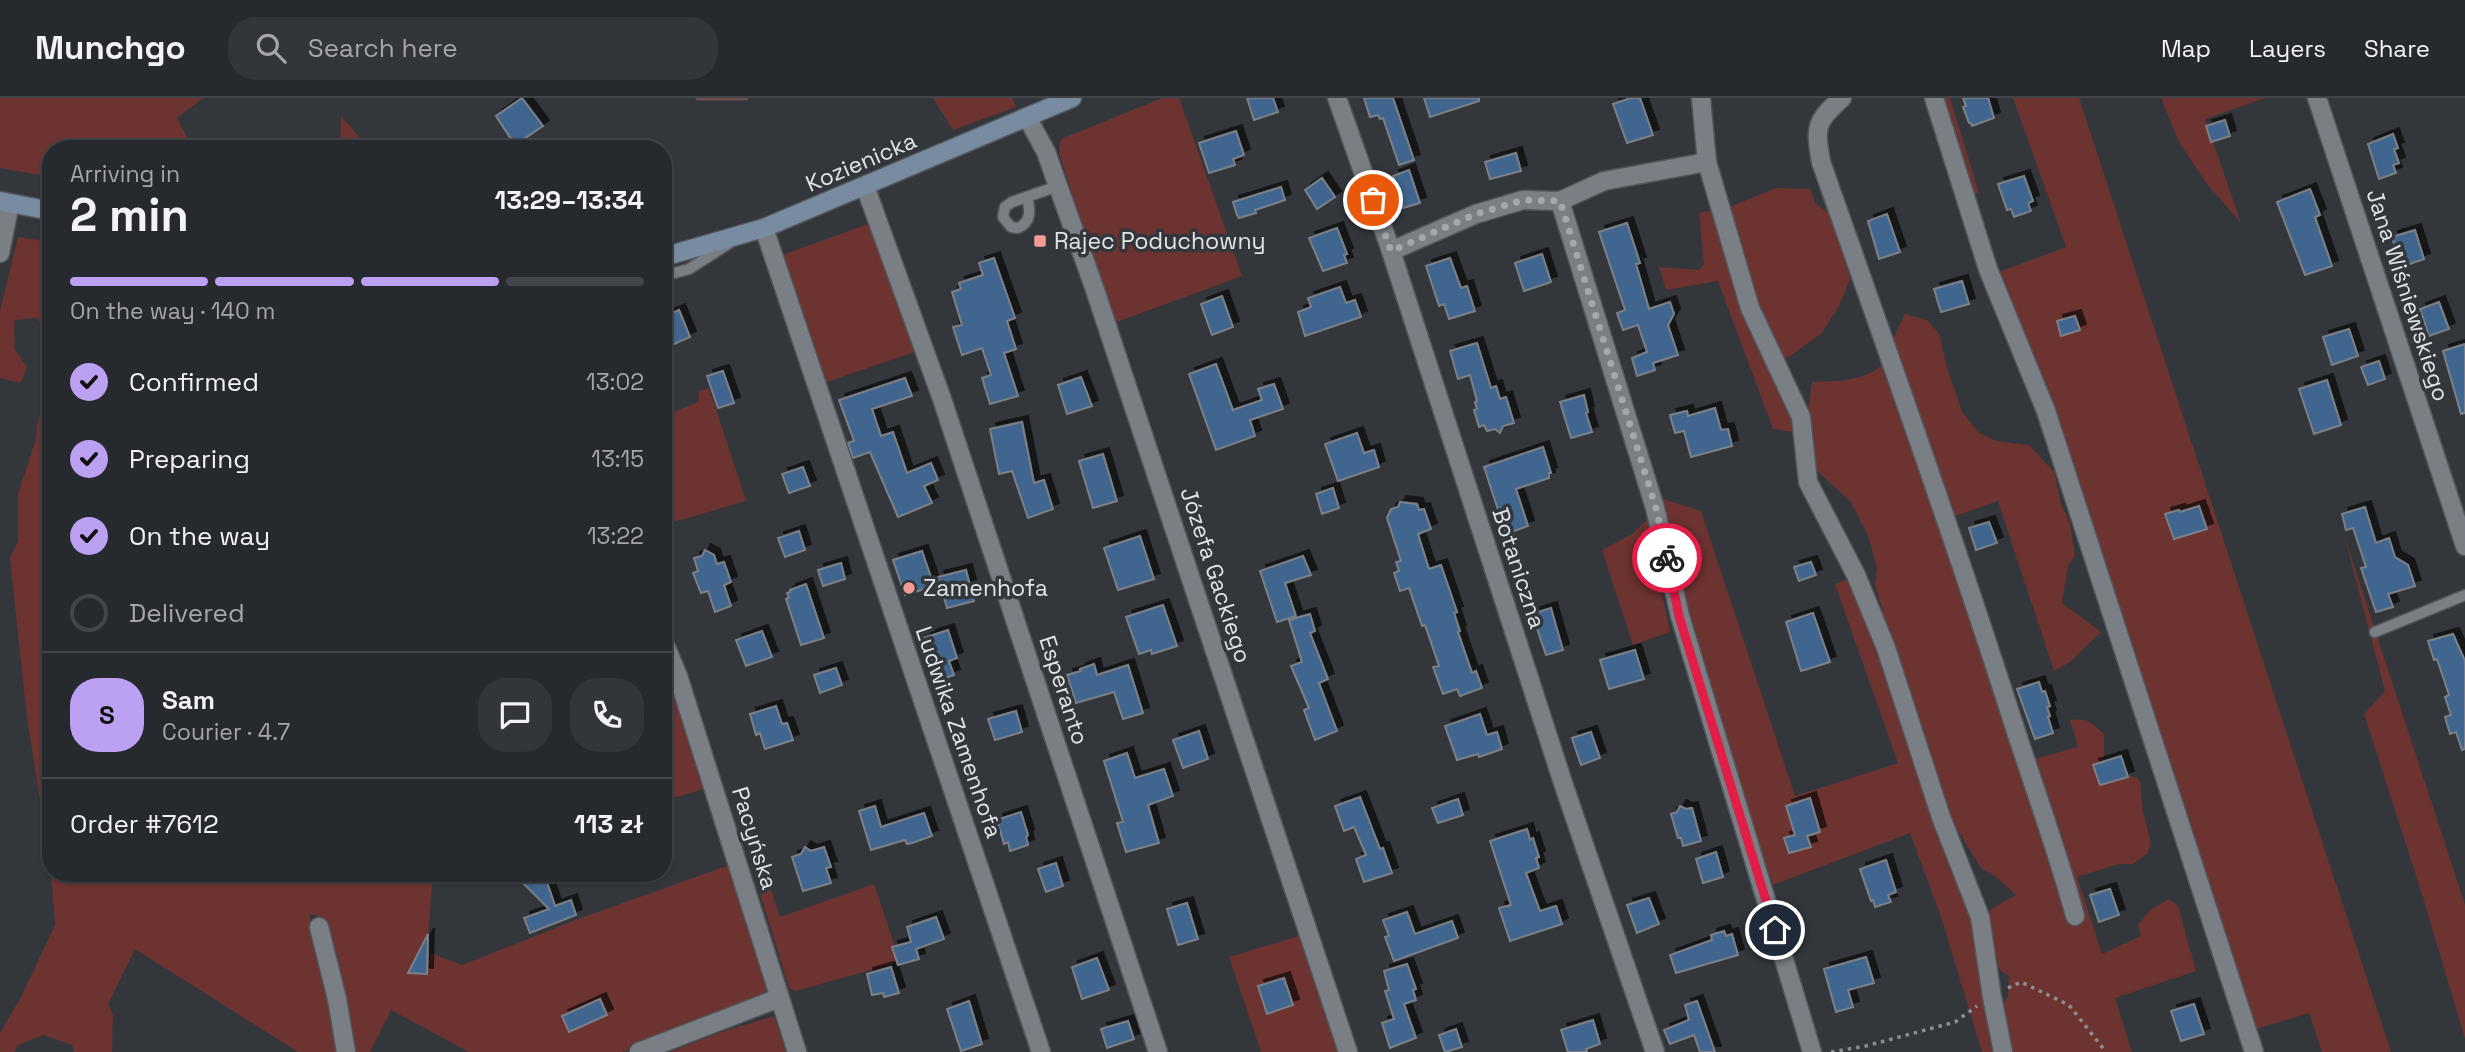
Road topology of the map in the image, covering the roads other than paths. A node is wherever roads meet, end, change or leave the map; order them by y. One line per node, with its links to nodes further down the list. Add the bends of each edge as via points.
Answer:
1 (1072, 98): 7 (main road, Kozienicka)
2 (1337, 98): 17 (street, Botaniczna)
3 (1701, 98): 8 (street)
4 (1842, 98): 25 (street, via 1824,114 1816,134 1821,162 1963,566)
5 (1934, 98): 37 (street, via 1988,269 2046,411)
6 (2317, 98): 21 (street, Jana Wiśniewskiego)
7 (1027, 117): 9 (street, Józefa Gackiego); 10 (main road, Kozienicka)
8 (1707, 162): 12 (street, via 1604,180); 36 (street, via 1750,308 1801,417 1808,482 1856,575 1886,648 1941,817 1980,917)
9 (1058, 186): 11 (lane); 33 (street, Józefa Gackiego)
10 (865, 187): 15 (main road, Kozienicka); 32 (street, Esperanto, via 943,399)
11 (1027, 197)
12 (1560, 201): 17 (street, via 1523,200 1476,214); 35 (street, via 1656,508 1679,616)
13 (5, 202): 14 (main road); 18 (street)
14 (42, 209)
15 (764, 228): 16 (main road, Kozienicka); 31 (street, Ludwika Zamenhofa)
16 (738, 237): 19 (main road, Kozienicka); 20 (lane, via 689,269)
17 (1391, 251): 34 (street, Botaniczna)
18 (0, 253)
19 (672, 255)
20 (672, 274)
21 (2465, 546)
22 (2465, 595): 23 (lane)
23 (2375, 632)
24 (672, 662): 27 (street, Pacyńska)
25 (2075, 916)
26 (319, 927): 28 (street)
27 (779, 998): 29 (street); 30 (street, Pacyńska)
28 (346, 1052)
29 (639, 1052)
30 (797, 1052)
31 (1041, 1052)
32 (1158, 1052)
33 (1348, 1052)
34 (1655, 1052)
35 (1812, 1052)
36 (2003, 1052)
37 (2254, 1052)

